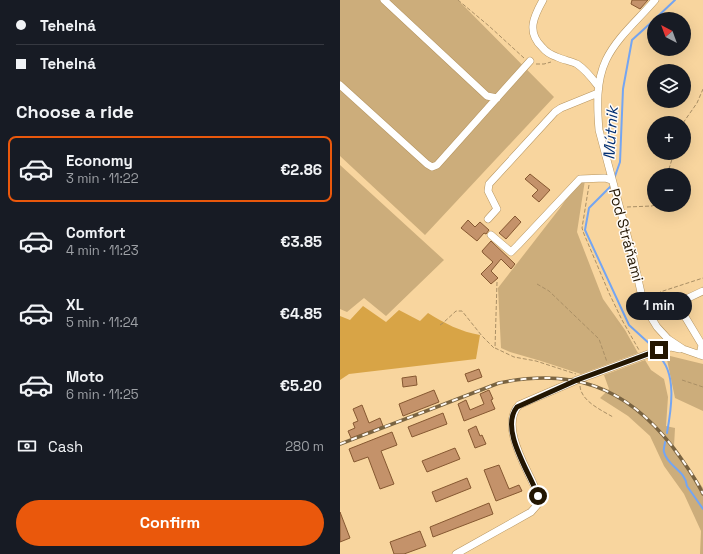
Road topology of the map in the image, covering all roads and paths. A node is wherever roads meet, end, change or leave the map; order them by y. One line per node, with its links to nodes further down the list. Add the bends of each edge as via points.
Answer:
1 (384, 0): 10 (street, via 487,96)
2 (458, 0): 6 (path)
3 (543, 0): 5 (street, via 532,28 534,37 548,53)
4 (655, 0): 9 (street, Pod Stráňami, via 613,47 605,62)
5 (561, 59): 6 (path, via 544,64 534,64); 9 (street, via 576,64 588,73)
6 (530, 61): 10 (street)
7 (340, 85): 10 (street, via 432,167 437,165)
8 (703, 89): 11 (path)
9 (598, 90): 13 (street, Pod Stráňami, via 600,135); 16 (street, via 554,112 489,184 488,191 497,209)
10 (497, 98)
11 (688, 116)
12 (595, 179): 13 (street, via 605,178); 17 (street, via 583,178 577,181 511,252); 28 (path, via 589,184 582,228 606,287)
13 (612, 182): 14 (street, Pod Stráňami)
14 (618, 204): 15 (path); 22 (street, Pod Stráňami)
15 (647, 206)
16 (488, 219)
17 (491, 235)
18 (703, 278): 22 (path, via 660,292 652,305)
19 (497, 282): 25 (path)
20 (537, 284): 30 (path, via 549,291 599,339)
21 (703, 291): 29 (street, via 686,299 681,307 702,345)
22 (646, 309): 24 (street, Pod Stráňami)
23 (440, 325): 25 (path, via 456,311 462,311)
24 (664, 334): 26 (street, Pod Stráňami); 27 (street)
25 (495, 348): 31 (path, via 514,357 555,367)
26 (683, 349): 27 (street, via 671,347); 29 (street, Pod Stráňami)
27 (659, 350): 28 (street)
28 (641, 356): 30 (street)
29 (702, 356)
30 (609, 369): 31 (street)
31 (582, 378): 34 (path, via 580,390 585,398); 35 (street, via 518,405 513,412 513,435 538,496 535,508)
32 (682, 380): 33 (path)
33 (703, 387)
34 (613, 417)
35 (456, 554)

